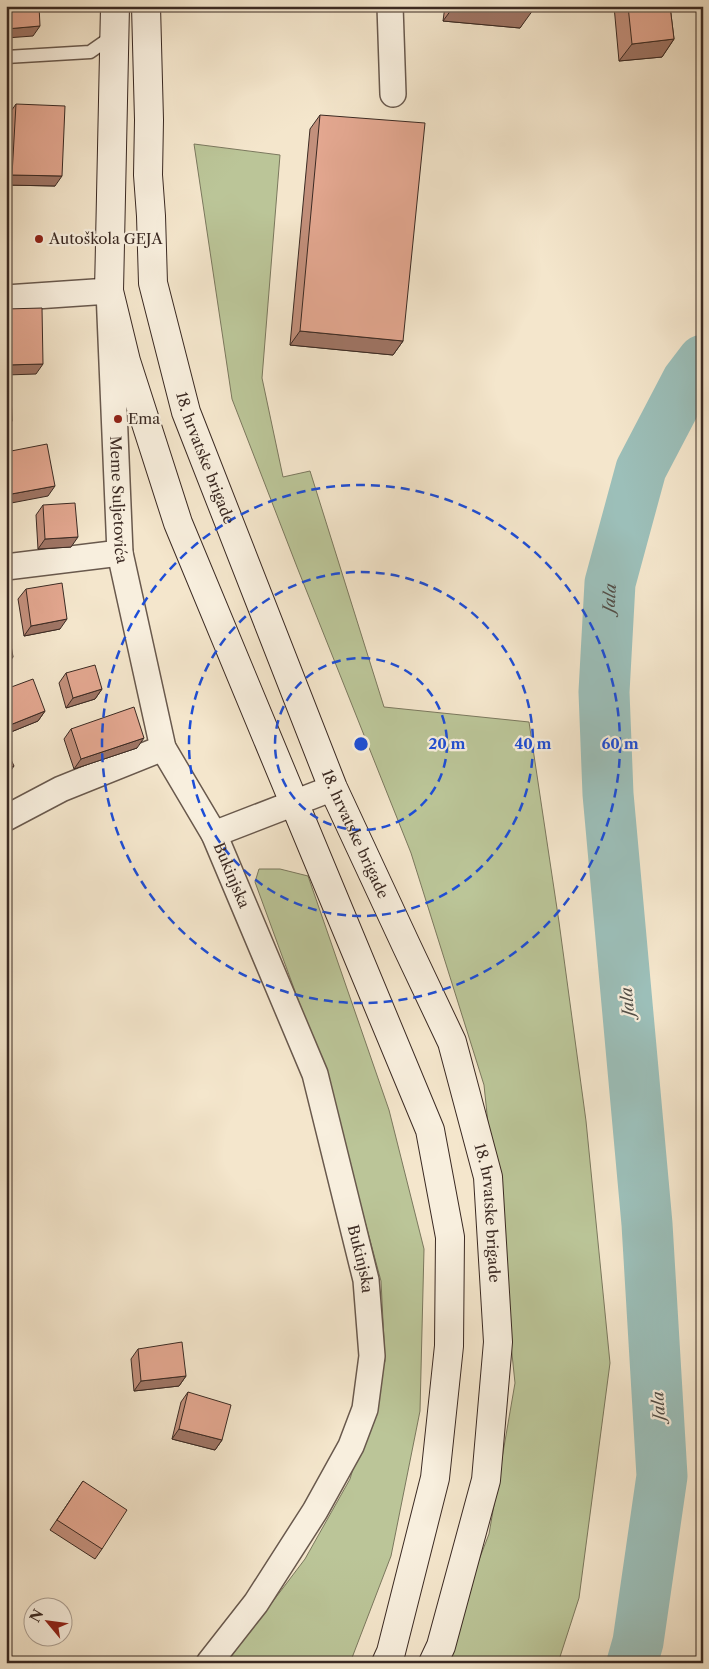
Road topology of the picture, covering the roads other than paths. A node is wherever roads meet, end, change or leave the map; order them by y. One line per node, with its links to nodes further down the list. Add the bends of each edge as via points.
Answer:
1 (115, 6): 4 (main road)
2 (146, 6): 12 (main road, 18. hrvatske brigade, via 153,284 186,412)
3 (390, 6): 6 (street)
4 (115, 34): 5 (lane, via 90,52); 7 (main road)
5 (6, 57)
6 (393, 94)
7 (109, 291): 8 (street); 9 (street, Meme Suljetovića); 13 (main road, via 126,361 178,523)
8 (6, 298)
9 (120, 553): 10 (street); 11 (street, Meme Suljetovića)
10 (6, 567)
11 (163, 748): 14 (street, via 61,789); 15 (street, Meme Suljetovića)
12 (333, 788): 13 (street); 18 (main road, 18. hrvatske brigade, via 452,1042 488,1176 498,1342 486,1480 442,1646)
13 (294, 804): 15 (street); 17 (main road, via 430,1130 450,1237 449,1346 435,1478)
14 (6, 818)
15 (214, 834): 16 (street, Bukinjska, via 314,1074 366,1280 372,1356 365,1409 351,1446 315,1511 256,1602)
16 (209, 1663)
17 (386, 1663)
18 (433, 1663)

